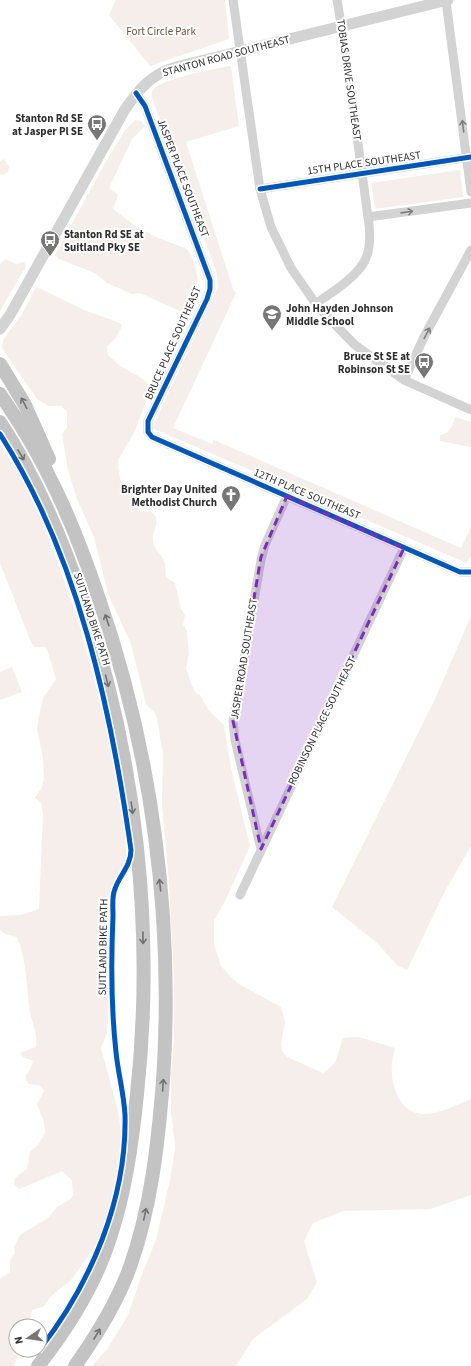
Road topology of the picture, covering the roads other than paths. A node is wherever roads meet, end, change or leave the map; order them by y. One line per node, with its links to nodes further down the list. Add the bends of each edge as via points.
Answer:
1 (233, 0): 5 (street)
2 (337, 0): 4 (street, TOBIAS DRIVE SOUTHEAST)
3 (447, 0): 4 (street, STANTON ROAD SOUTHEAST); 7 (street, one-way to 3)
4 (342, 26): 5 (street, STANTON ROAD SOUTHEAST); 8 (street, TOBIAS DRIVE SOUTHEAST)
5 (240, 52): 6 (street, STANTON ROAD SOUTHEAST, via 166,70 148,80); 9 (street)
6 (136, 93): 14 (street, JASPER PLACE SOUTHEAST, via 145,106); 16 (street, STANTON ROAD SOUTHEAST)
7 (469, 158): 8 (street, 15TH PLACE SOUTHEAST); 10 (street)
8 (361, 173): 9 (street, 15TH PLACE SOUTHEAST); 12 (street, TOBIAS DRIVE SOUTHEAST)
9 (260, 189): 15 (street, via 280,247)
10 (471, 192)
11 (471, 204): 12 (street, one-way to 11)
12 (368, 217): 15 (street, TOBIAS DRIVE SOUTHEAST, via 369,239 366,258 349,280)
13 (471, 250): 18 (street, one-way to 13)
14 (208, 272): 22 (street, BRUCE PLACE SOUTHEAST, via 210,289 207,299)
15 (315, 304): 18 (street, via 355,345)
16 (0, 329)
17 (0, 364): 24 (highway, one-way to 17, via 37,428 20,394)
18 (404, 380): 20 (street)
19 (0, 394): 24 (highway, via 41,457)
20 (471, 410)
21 (0, 422): 29 (highway, one-way to 29, via 27,466 53,520 77,582 98,649 115,715 128,784 142,920 143,997 140,1059 132,1141 119,1206 109,1243 88,1292 65,1331)
22 (148, 422): 23 (street, 12TH PLACE SOUTHEAST, via 147,429 152,437)
23 (287, 496): 25 (street, 12TH PLACE SOUTHEAST); 27 (street, JASPER ROAD SOUTHEAST, via 261,560 233,721 235,740)
24 (64, 504): 30 (highway, one-way to 24, via 94,1339 116,1299 129,1270 143,1225 161,1110 166,983 161,887 142,755 124,677 107,620)
25 (404, 548): 26 (street, 12TH PLACE SOUTHEAST, via 460,572); 27 (street, ROBINSON PLACE SOUTHEAST)
26 (471, 572)
27 (261, 849): 28 (street, ROBINSON PLACE SOUTHEAST)
28 (240, 894)
29 (38, 1366)
30 (75, 1366)

